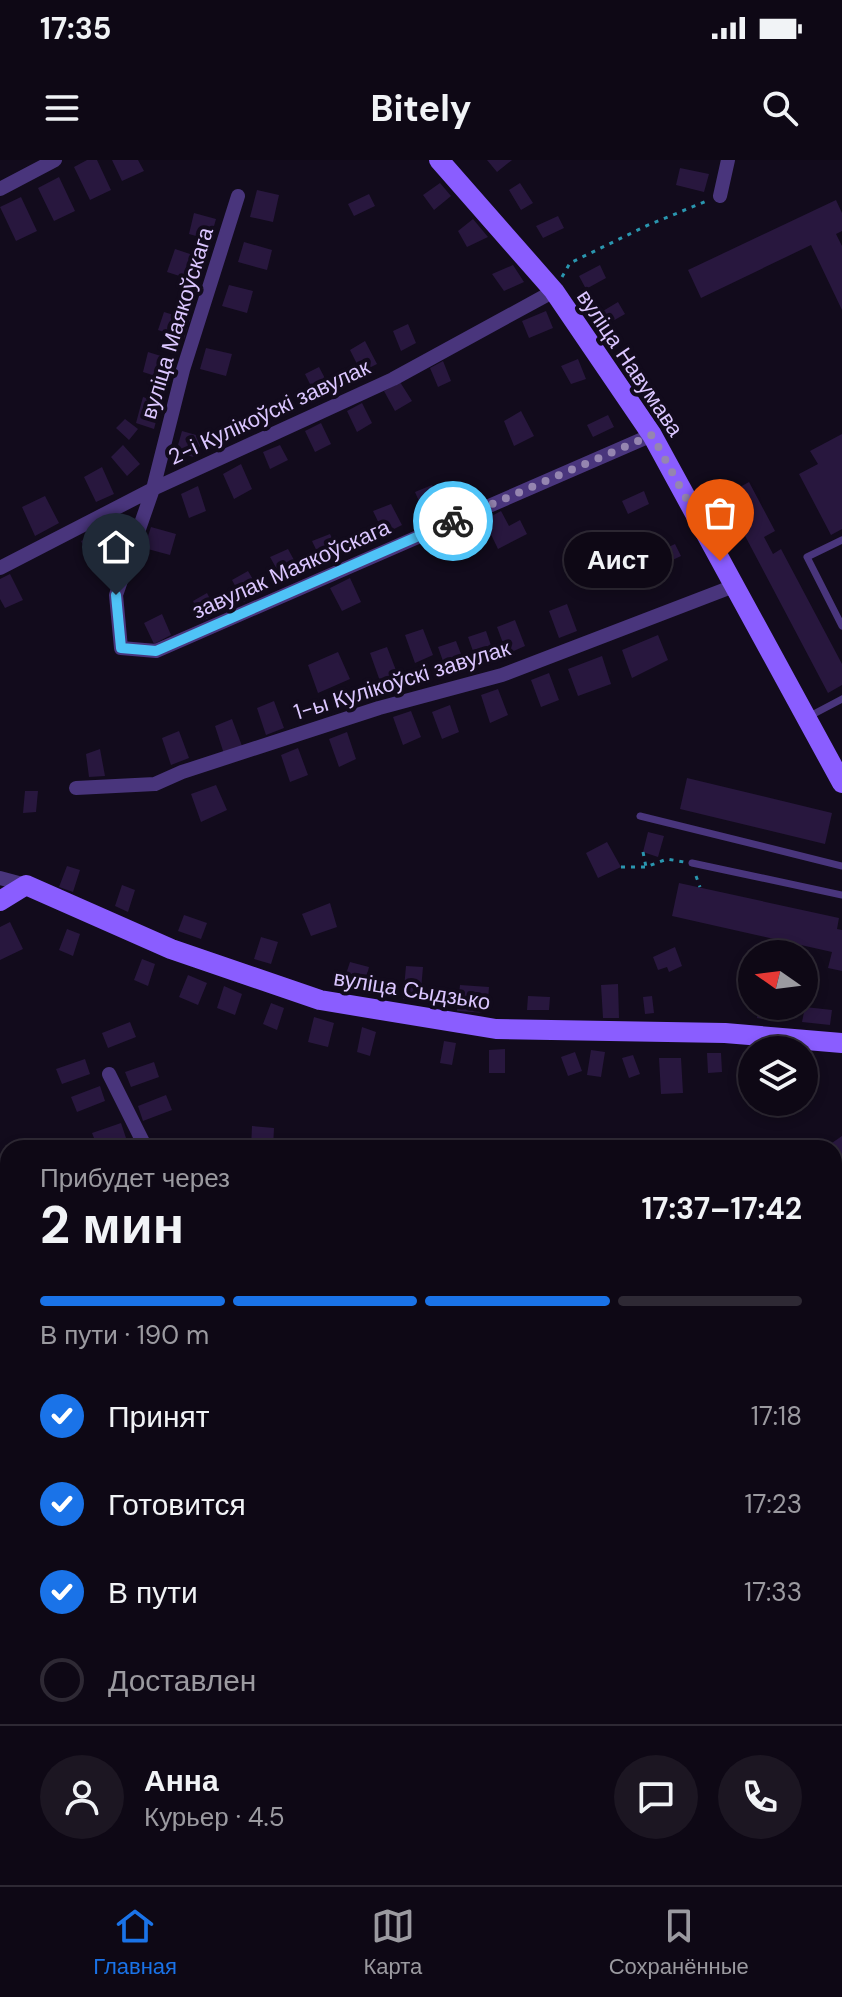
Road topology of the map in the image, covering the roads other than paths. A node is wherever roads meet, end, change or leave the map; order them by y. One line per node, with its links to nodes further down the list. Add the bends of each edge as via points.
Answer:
1 (55, 160): 4 (street)
2 (439, 160): 7 (street, вуліца Навумава)
3 (728, 160): 6 (street)
4 (0, 189)
5 (238, 196): 9 (street, вуліца Маякоўскага, via 183,370)
6 (720, 196)
7 (554, 291): 8 (street, вуліца Навумава); 9 (street, 2-і Кулікоўскі завулак, via 393,379)
8 (652, 435): 12 (street, вуліца Навумава); 14 (street, завулак Маякоўскага, via 169,646 156,651)
9 (153, 489): 11 (street, 2-і Кулікоўскі завулак); 14 (street, вуліца Маякоўскага, via 116,595)
10 (842, 540): 13 (lane, via 807,557)
11 (0, 568)
12 (734, 586): 16 (street, вуліца Навумава); 18 (street, 1-ы Кулікоўскі завулак, via 502,675 379,708 155,784)
13 (842, 626)
14 (121, 648)
15 (842, 699): 16 (lane)
16 (806, 718): 17 (street, вуліца Навумава)
17 (842, 783)
18 (76, 788)
19 (640, 816): 21 (lane)
20 (692, 863): 24 (lane)
21 (842, 866)
22 (0, 878): 23 (street)
23 (26, 885): 25 (street); 26 (street, вуліца Сыдзько, via 171,949 320,1000 496,1029 725,1033)
24 (842, 895)
25 (0, 901)
26 (842, 1043)
27 (109, 1074): 28 (street)
28 (142, 1140)

